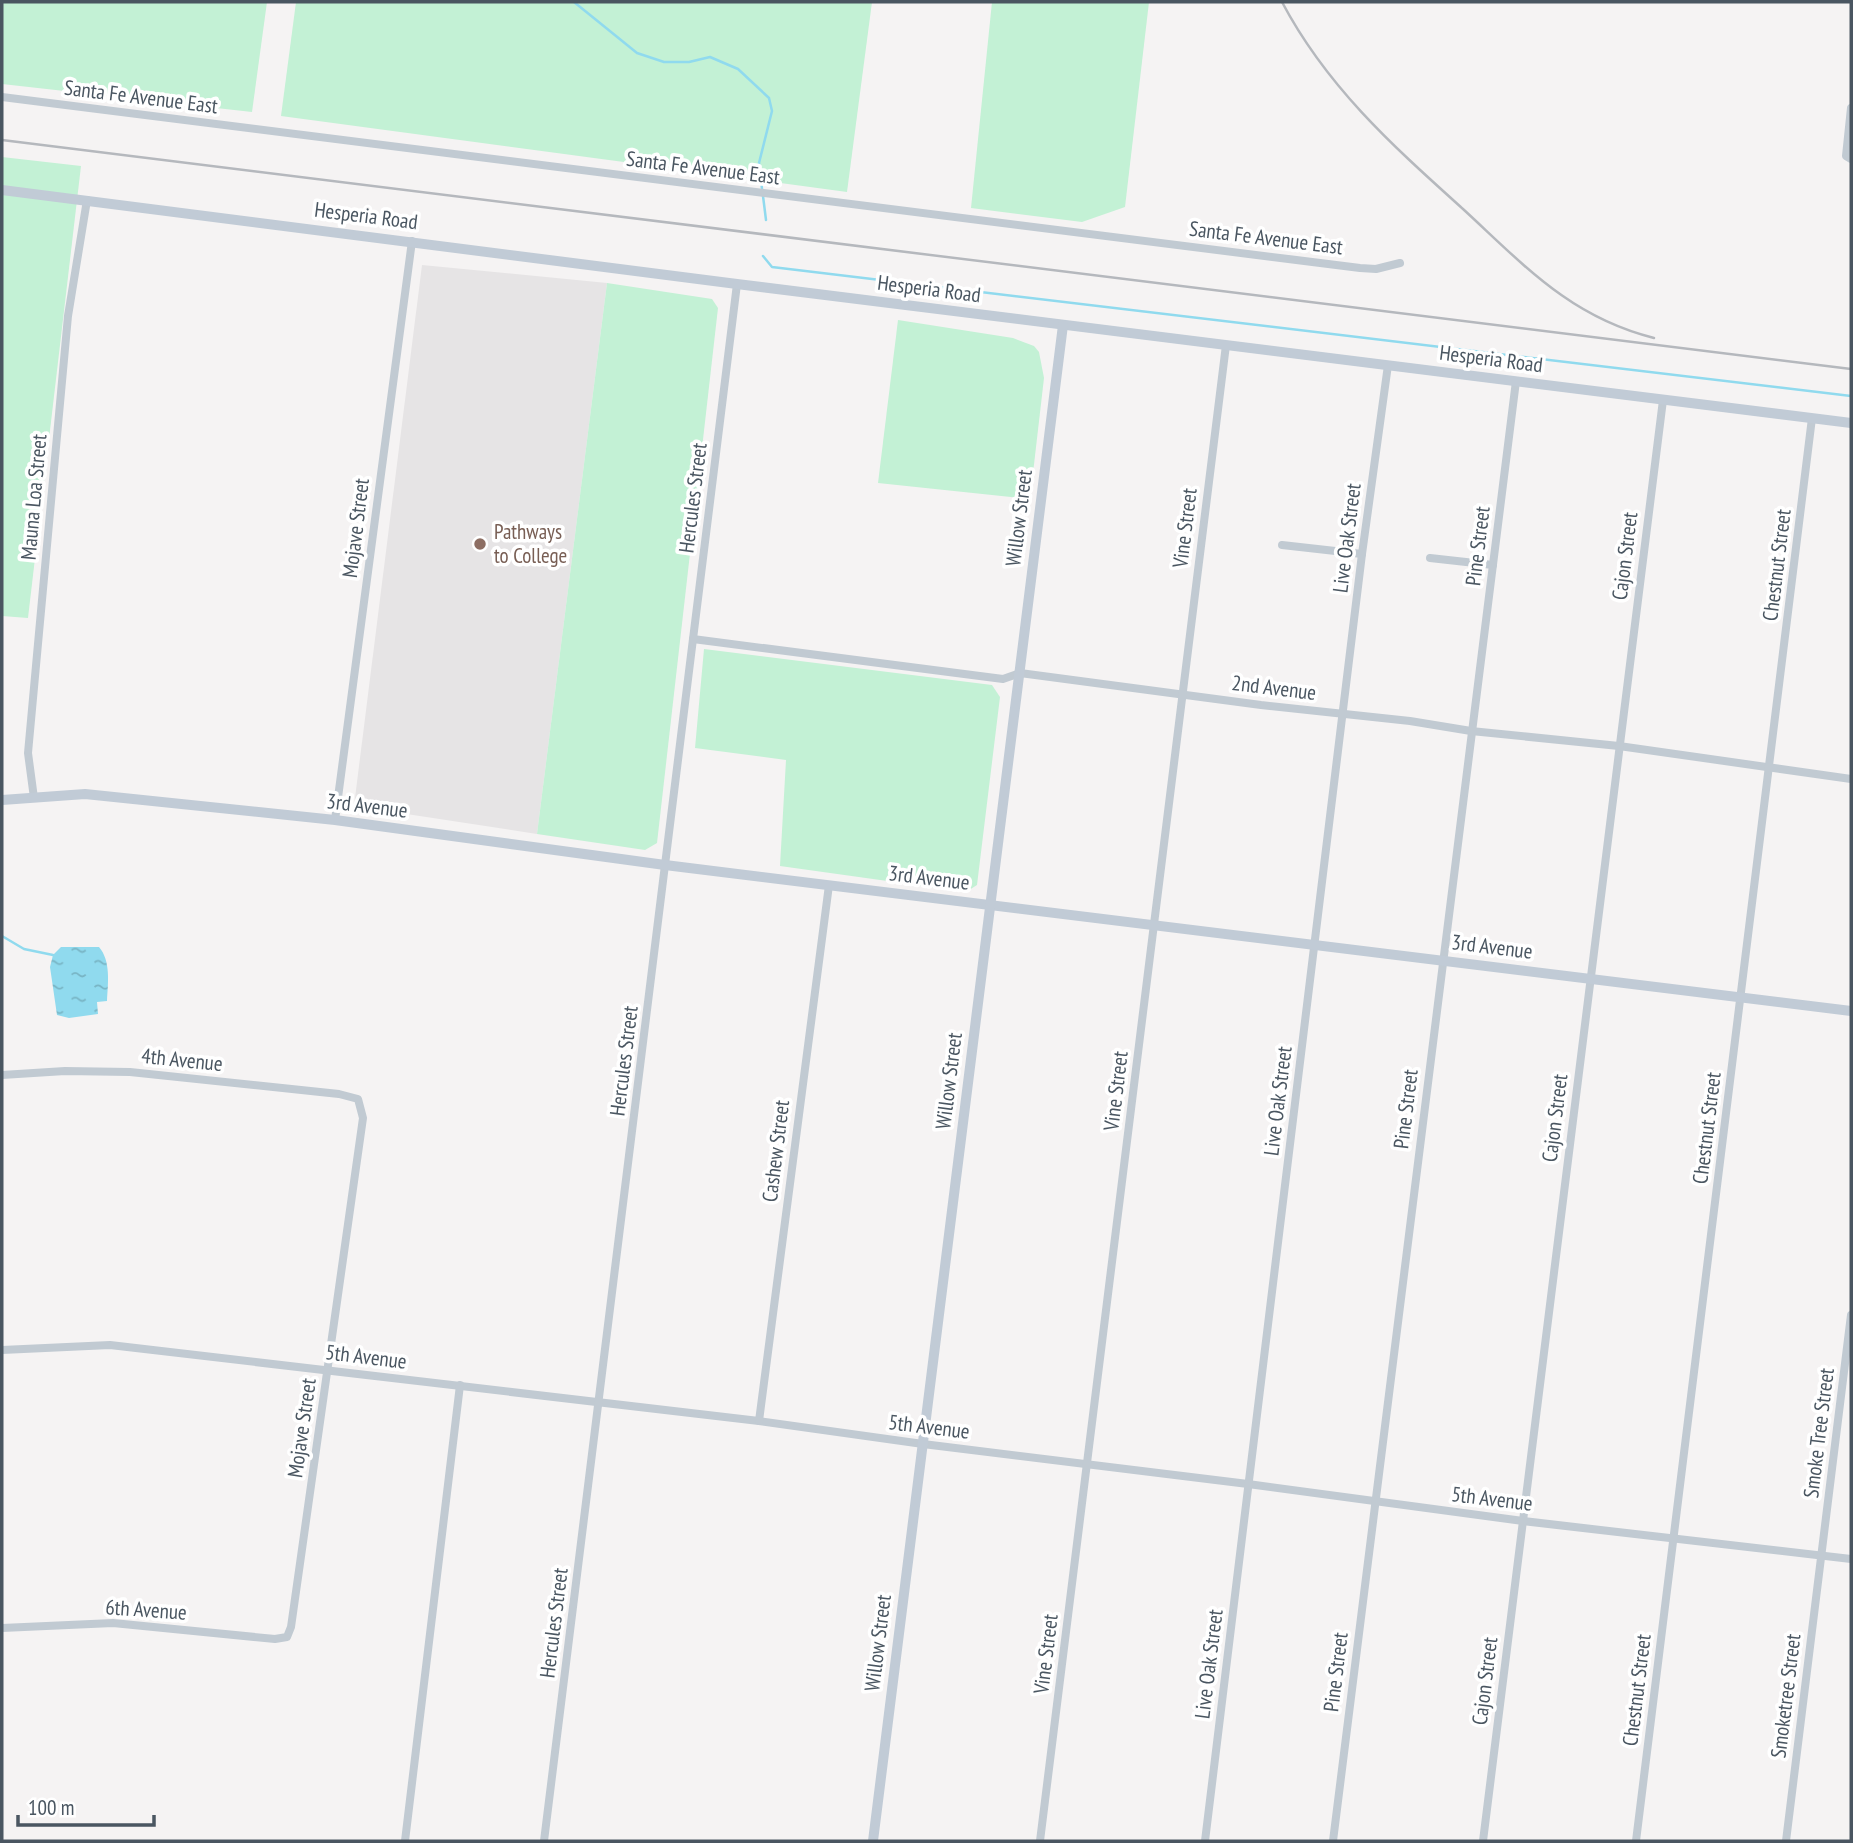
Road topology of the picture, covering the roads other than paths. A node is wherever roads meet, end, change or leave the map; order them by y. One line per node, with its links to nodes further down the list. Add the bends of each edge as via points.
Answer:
1 (2, 97): 7 (street, Santa Fe Avenue East, via 1349,266 1376,269)
2 (1851, 108): 3 (street)
3 (1849, 158)
4 (2, 190): 5 (street, Hesperia Road)
5 (87, 200): 6 (street, Hesperia Road); 28 (street, Mauna Loa Street, via 68,316 28,752)
6 (412, 241): 8 (street, Hesperia Road); 30 (street, Mojave Street)
7 (1400, 263)
8 (737, 284): 9 (street, Hesperia Road); 20 (street, Hercules Street)
9 (1063, 325): 10 (street, Hesperia Road); 21 (street, Willow Street)
10 (1226, 345): 11 (street, Hesperia Road); 22 (street, Vine Street)
11 (1388, 365): 12 (street, Hesperia Road); 17 (street, Live Oak Street)
12 (1516, 381): 13 (street, Hesperia Road); 19 (street, Pine Street)
13 (1663, 400): 14 (street, Hesperia Road); 25 (street, Cajon Street)
14 (1812, 418): 15 (street, Hesperia Road); 26 (street, Chestnut Street)
15 (1851, 423)
16 (1282, 545): 17 (street)
17 (1362, 554): 23 (street, Live Oak Street)
18 (1430, 558): 19 (street)
19 (1493, 565): 24 (street, Pine Street)
20 (693, 639): 21 (street, 2nd Avenue, via 1003,679); 31 (street, Hercules Street)
21 (1020, 673): 22 (street, 2nd Avenue); 33 (street, Willow Street)
22 (1182, 694): 23 (street, 2nd Avenue); 34 (street, Vine Street)
23 (1342, 714): 24 (street, 2nd Avenue); 35 (street, Live Oak Street)
24 (1471, 731): 25 (street, 2nd Avenue); 36 (street, Pine Street)
25 (1619, 746): 26 (street, 2nd Avenue); 37 (street, Cajon Street)
26 (1769, 767): 27 (street, 2nd Avenue); 38 (street, Chestnut Street)
27 (1851, 779)
28 (34, 798): 29 (street, 3rd Avenue); 30 (street, 3rd Avenue, via 85,794)
29 (2, 800)
30 (335, 820): 31 (street, 3rd Avenue)
31 (665, 865): 32 (street, 3rd Avenue); 46 (street, Hercules Street)
32 (829, 885): 33 (street, 3rd Avenue); 47 (street, Cashew Street)
33 (991, 905): 34 (street, 3rd Avenue); 48 (street, Willow Street)
34 (1154, 925): 35 (street, 3rd Avenue); 49 (street, Vine Street)
35 (1315, 946): 36 (street, 3rd Avenue); 50 (street, Live Oak Street)
36 (1442, 960): 37 (street, 3rd Avenue); 51 (street, Pine Street)
37 (1590, 980): 38 (street, 3rd Avenue); 52 (street, Cajon Street)
38 (1741, 998): 39 (street, 3rd Avenue); 53 (street, Chestnut Street)
39 (1851, 1011)
40 (2, 1075): 41 (street, 4th Avenue, via 130,1072)
41 (358, 1099): 44 (street, Mojave Street, via 363,1118)
42 (1851, 1315): 54 (street, Smoke Tree Street)
43 (2, 1350): 44 (street, 5th Avenue, via 110,1345)
44 (328, 1370): 45 (street, 5th Avenue); 57 (street, Mojave Street)
45 (460, 1385): 46 (street, 5th Avenue); 58 (street)
46 (600, 1403): 47 (street, 5th Avenue); 59 (street, Hercules Street)
47 (759, 1421): 48 (street, 5th Avenue)
48 (923, 1444): 49 (street, 5th Avenue); 60 (street, Willow Street)
49 (1087, 1464): 50 (street, 5th Avenue); 61 (street, Vine Street)
50 (1248, 1484): 51 (street, 5th Avenue); 62 (street, Live Oak Street)
51 (1375, 1501): 52 (street, 5th Avenue); 63 (street, Pine Street)
52 (1523, 1521): 53 (street, 5th Avenue); 64 (street, Cajon Street)
53 (1673, 1537): 54 (street, 5th Avenue); 65 (street, Chestnut Street)
54 (1821, 1556): 55 (street, 5th Avenue); 66 (street, Smoketree Street)
55 (1851, 1559)
56 (2, 1628): 57 (street, 6th Avenue, via 113,1623)
57 (287, 1637)
58 (405, 1841)
59 (544, 1841)
60 (873, 1841)
61 (1040, 1841)
62 (1205, 1841)
63 (1333, 1841)
64 (1483, 1841)
65 (1636, 1841)
66 (1786, 1841)

